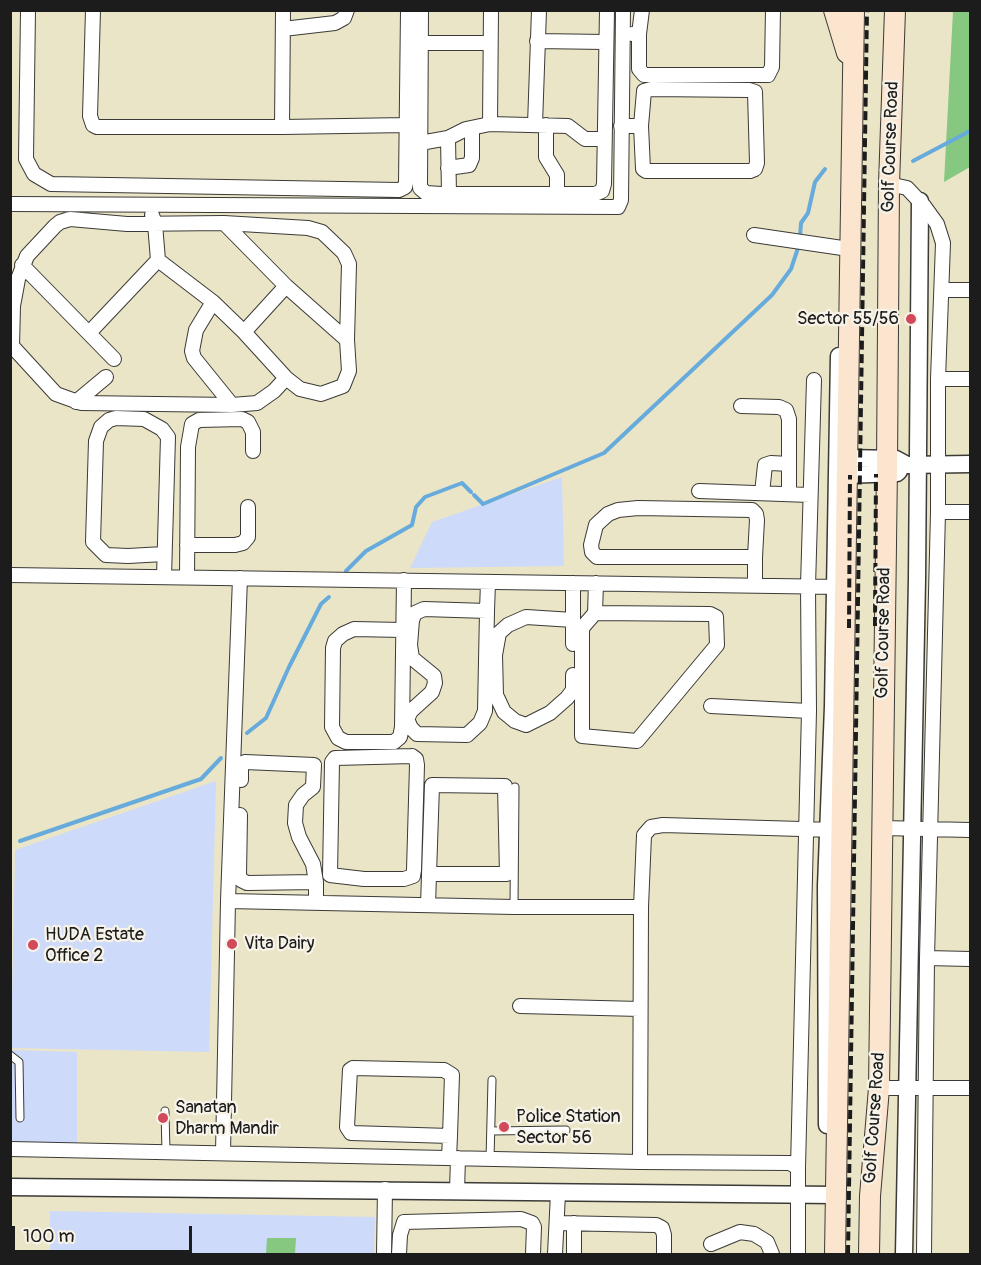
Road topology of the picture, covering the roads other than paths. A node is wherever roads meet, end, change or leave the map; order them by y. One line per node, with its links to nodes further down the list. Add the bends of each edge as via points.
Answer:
1 (28, 10): 27 (street, via 26,159 34,174 51,184 399,190 406,183)
2 (93, 10): 31 (street, via 93,125)
3 (283, 10): 17 (street)
4 (347, 10): 17 (street, via 344,18 335,23)
5 (408, 10): 27 (street)
6 (421, 10): 22 (street)
7 (491, 10): 23 (street)
8 (538, 10): 20 (street)
9 (607, 10): 21 (street)
10 (623, 10): 18 (street)
11 (642, 10): 19 (street)
12 (773, 10): 19 (street, via 772,67 768,75 644,75 639,69)
13 (834, 10): 25 (main road)
14 (854, 10): 25 (main road, Golf Course Road)
15 (895, 10): 24 (main road, Golf Course Road)
16 (908, 10): 24 (main road)
17 (283, 29): 31 (street)
18 (623, 34): 19 (street); 29 (street)
19 (639, 34)
20 (537, 41): 21 (street); 28 (street)
21 (605, 42): 34 (street)
22 (420, 43): 23 (street); 35 (street)
23 (490, 43): 26 (street)
24 (894, 47): 37 (main road, Golf Course Road)
25 (853, 79): 46 (main road, Golf Course Road)
26 (490, 124): 28 (street); 32 (street)
27 (407, 125): 31 (street)
28 (541, 125): 34 (street, via 568,126 585,139); 39 (street, via 546,157 557,175)
29 (621, 126): 30 (street); 42 (street, via 621,200 615,208)
30 (641, 126): 30 (street, via 644,91 755,92 755,169 646,171)
31 (282, 127)
32 (472, 128): 33 (street); 36 (street, via 469,165)
33 (448, 138): 35 (street); 36 (street)
34 (604, 139): 39 (street, via 602,191)
35 (420, 143): 38 (street, via 421,191)
36 (448, 168): 38 (street)
37 (889, 184): 40 (street, via 907,188); 70 (main road, Golf Course Road)
38 (449, 194): 39 (street)
39 (557, 194)
40 (920, 201): 50 (street, via 932,215 943,243); 69 (street)
41 (10, 204): 42 (street)
42 (156, 205): 44 (street)
43 (224, 223): 44 (street); 49 (street); 55 (street, via 308,228 333,241 349,264)
44 (155, 224): 47 (street); 48 (street, via 65,220 33,249)
45 (754, 235): 46 (street)
46 (845, 248): 71 (main road, Golf Course Road); 92 (street)
47 (158, 260): 52 (street); 54 (street)
48 (22, 265): 54 (street); 62 (street, via 13,306 12,346 56,394)
49 (286, 286): 53 (street); 55 (street)
50 (942, 290): 51 (street); 59 (street)
51 (970, 290)
52 (213, 302): 53 (street); 63 (street, via 196,330 192,351)
53 (244, 332): 58 (street)
54 (89, 333): 56 (street)
55 (347, 340): 58 (street, via 349,371 343,386 321,394 300,389)
56 (114, 359)
57 (106, 377): 62 (street)
58 (286, 378): 63 (street, via 257,403)
59 (938, 379): 60 (street); 66 (street)
60 (970, 379)
61 (814, 380): 75 (street)
62 (76, 402): 63 (street)
63 (232, 405)
64 (741, 406): 67 (street, via 786,410)
65 (253, 452): 79 (street, via 253,432 242,419 199,420 192,424 188,447)
66 (939, 463): 68 (street); 69 (street); 77 (street)
67 (789, 464): 73 (street, via 765,465); 74 (street)
68 (970, 464)
69 (912, 465): 70 (street, via 896,459); 101 (street)
70 (887, 466): 71 (street); 100 (main road, Golf Course Road)
71 (846, 467): 92 (main road, Golf Course Road)
72 (699, 491): 73 (street)
73 (762, 493): 74 (street)
74 (789, 494): 75 (street)
75 (810, 495): 91 (street)
76 (248, 507): 79 (street, via 248,537 243,543)
77 (938, 512): 78 (street); 102 (street)
78 (970, 512)
79 (187, 545): 84 (street)
80 (164, 554): 80 (street, via 168,437 144,419 109,420 101,427 96,441 93,542 106,555); 83 (street)
81 (755, 557): 81 (street, via 756,514 752,510 618,510 596,525 591,544 597,557); 90 (street)
82 (10, 575): 83 (street)
83 (164, 577): 84 (street)
84 (187, 577): 85 (street)
85 (240, 578): 86 (street); 110 (street)
86 (404, 580): 87 (street); 96 (street)
87 (488, 582): 88 (street); 93 (street)
88 (573, 583): 89 (street); 95 (street)
89 (596, 583): 90 (street); 94 (street)
90 (755, 585): 91 (street)
91 (808, 586): 92 (street); 98 (street)
92 (840, 587): 104 (main road, Golf Course Road)
93 (487, 611): 93 (street, via 485,711 480,723 467,735 417,734 407,719 432,692 435,683 434,676 412,658 415,613 424,609)
94 (595, 613): 94 (street, via 582,628 582,736 637,741 717,645 716,617)
95 (573, 620): 95 (street, via 573,690 550,713 526,725 515,722 504,712 496,695 499,633 526,617)
96 (402, 630): 96 (street, via 400,737 394,742 346,742 338,738 332,728 335,641 354,629)
97 (711, 706): 98 (street)
98 (809, 711): 103 (street)
99 (515, 787): 115 (lane)
100 (882, 828): 101 (street); 123 (main road, Golf Course Road)
101 (911, 828): 102 (street); 124 (street)
102 (931, 829): 105 (street); 117 (street)
103 (806, 830): 104 (street); 116 (street, via 651,827 644,835); 138 (street)
104 (836, 830): 144 (main road, Golf Course Road)
105 (970, 830)
106 (429, 874): 106 (street, via 432,785 505,786 507,874); 114 (street)
107 (364, 879): 108 (street); 108 (street, via 330,875 332,762 347,757 412,756 417,759 413,876); 112 (street)
108 (387, 879): 113 (street)
109 (316, 882): 109 (street, via 313,864 295,823 296,805 314,786 314,765 245,762 241,880); 111 (street)
110 (228, 901): 111 (street); 134 (street)
111 (316, 903): 112 (street)
112 (364, 904): 113 (street)
113 (387, 905): 114 (street)
114 (428, 905): 115 (street)
115 (514, 907): 116 (street)
116 (641, 907): 120 (street)
117 (927, 958): 118 (street); 125 (street)
118 (970, 958)
119 (520, 1006): 120 (street)
120 (640, 1009): 137 (street)
121 (10, 1055): 128 (lane, via 19,1062)
122 (492, 1080): 129 (lane)
123 (879, 1088): 124 (street); 158 (main road, Golf Course Road)
124 (907, 1088): 125 (street); 159 (street)
125 (927, 1088): 126 (street); 160 (street)
126 (970, 1088)
127 (165, 1111): 133 (lane)
128 (20, 1118)
129 (491, 1131): 130 (lane); 136 (lane)
130 (566, 1131)
131 (450, 1136): 131 (street, via 452,1075 448,1072 350,1070 346,1126 351,1133); 135 (street)
132 (10, 1149): 133 (street)
133 (166, 1152): 134 (street)
134 (223, 1153): 135 (street)
135 (454, 1158): 136 (street); 141 (street)
136 (490, 1159): 137 (street)
137 (640, 1162): 138 (street, via 786,1163)
138 (798, 1168): 143 (street)
139 (10, 1187): 140 (street)
140 (384, 1189): 141 (street); 148 (street)
141 (457, 1191): 142 (street)
142 (558, 1193): 143 (street); 145 (street)
143 (798, 1195): 144 (street); 155 (street)
144 (832, 1195): 156 (street); 157 (main road, Golf Course Road)
145 (557, 1223): 146 (street); 151 (street)
146 (574, 1223): 152 (street); 153 (street, via 656,1224 662,1227)
147 (711, 1244): 154 (street, via 740,1232 754,1234 767,1242)
148 (384, 1254)
149 (399, 1254): 150 (street, via 404,1222 521,1219 534,1227)
150 (533, 1254)
151 (555, 1254)
152 (574, 1254)
153 (664, 1254)
154 (772, 1254)
155 (798, 1254)
156 (826, 1254)
157 (836, 1254)
158 (869, 1254)
159 (904, 1254)
160 (924, 1254)

